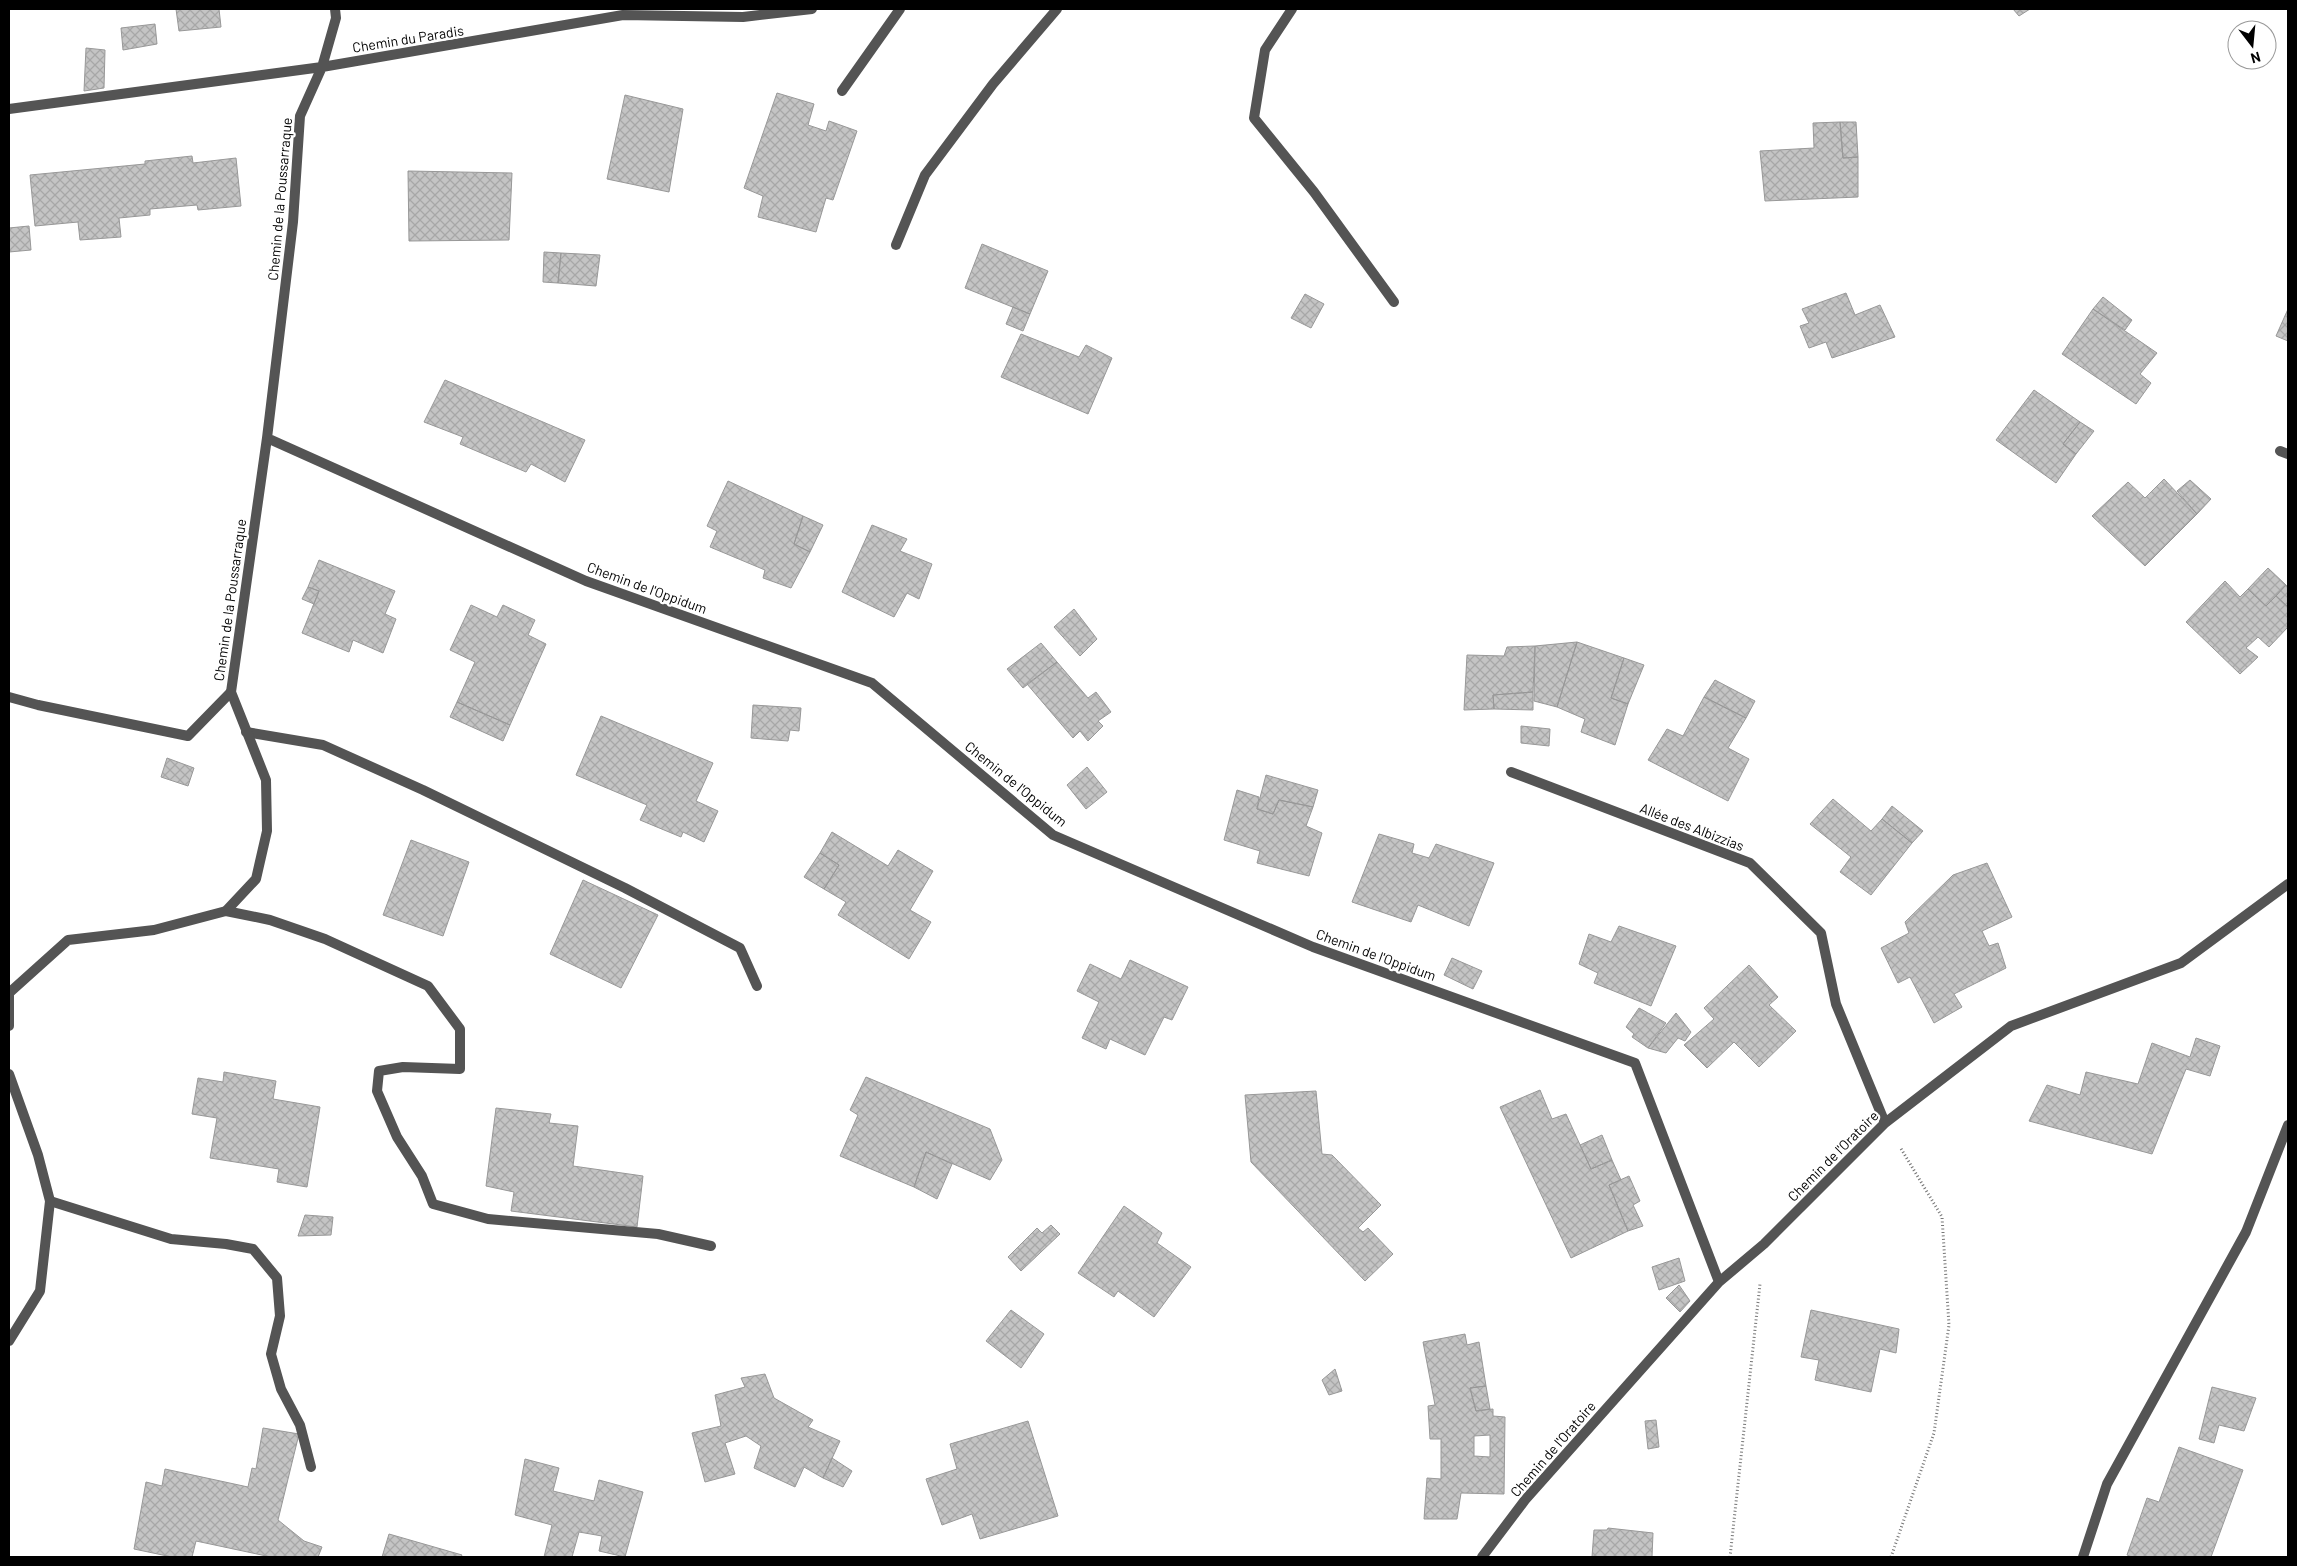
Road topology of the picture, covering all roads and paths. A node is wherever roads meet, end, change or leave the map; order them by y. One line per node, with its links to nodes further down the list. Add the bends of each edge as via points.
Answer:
1 (335, 9): 6 (street, Chemin de la Poussarraque, via 336,18)
2 (812, 9): 6 (street, Chemin du Paradis, via 743,17 623,15)
3 (900, 9): 7 (street)
4 (1057, 9): 9 (street, via 993,84 925,175)
5 (1292, 9): 10 (street, via 1265,50 1254,118 1314,192)
6 (322, 67): 8 (street, Chemin du Paradis); 11 (street, Chemin de la Poussarraque, via 300,116 293,222)
7 (842, 91)
8 (9, 109)
9 (896, 245)
10 (1394, 302)
11 (267, 438): 12 (street, Chemin de la Poussarraque); 26 (street, Chemin de l'Oppidum, via 586,581 872,683 1053,835 1314,947 1635,1064)
12 (231, 692): 13 (street, via 188,736); 14 (street, Chemin de la Poussarraque)
13 (9, 696)
14 (246, 732): 17 (street, Chemin de la Poussarraque, via 266,780 267,831 256,879); 18 (street, via 323,746 625,888 740,948)
15 (1511, 772): 21 (street, Allée des Albizzias, via 1750,863 1821,933 1836,1004)
16 (2288, 884): 21 (street, Chemin de l'Oratoire, via 2181,963 2011,1026)
17 (226, 911): 19 (street, via 154,930 68,940 9,993); 25 (street, via 270,920 325,939 428,986 460,1029 460,1069 403,1067 379,1071 377,1091 397,1137 422,1176 433,1204 488,1219 658,1234)
18 (757, 986)
19 (9, 1026)
20 (9, 1074): 23 (street, via 38,1155)
21 (1885, 1123): 24 (street, Chemin de l'Oratoire); 31 (path, via 1942,1217 1949,1325 1934,1433)
22 (2288, 1125): 32 (street, via 2246,1232 2107,1484)
23 (50, 1200): 27 (street, via 40,1291); 28 (street, via 171,1239 253,1249 277,1278 280,1316 271,1354 281,1389 300,1426)
24 (1764, 1244): 26 (street, Chemin de l'Oratoire); 30 (path)
25 (711, 1246)
26 (1719, 1282): 29 (street, Chemin de l'Oratoire, via 1525,1500)
27 (9, 1341)
28 (311, 1467)
29 (1482, 1557)
30 (1730, 1557)
31 (1891, 1557)
32 (2083, 1557)

